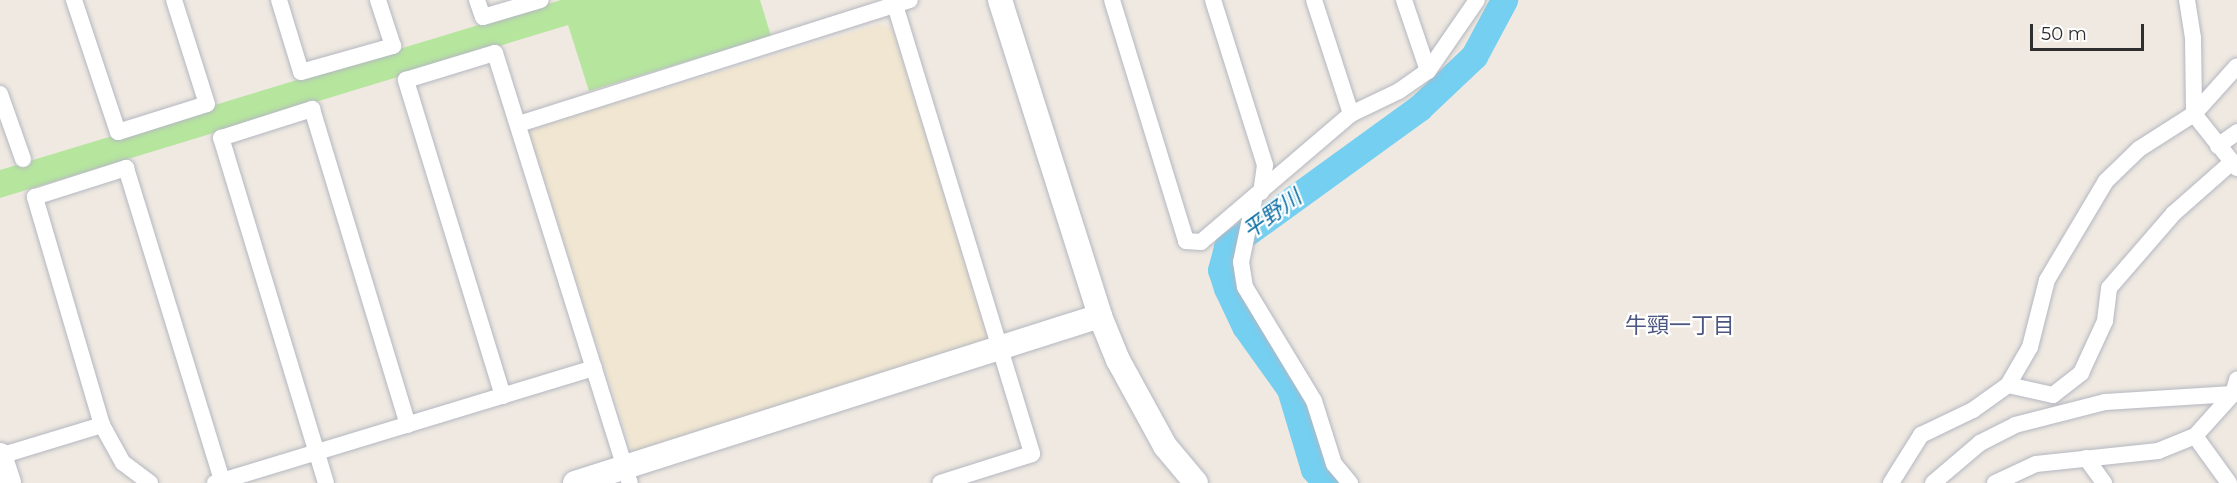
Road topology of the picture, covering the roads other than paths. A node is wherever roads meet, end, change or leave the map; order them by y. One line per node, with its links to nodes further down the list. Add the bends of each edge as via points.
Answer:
1 (74, 0): 2 (street, via 118,132 207,104)
2 (174, 0)
3 (279, 0): 4 (street, via 301,72 393,46)
4 (378, 0)
5 (477, 0): 6 (street, via 483,17)
6 (541, 0)
7 (1000, 0): 26 (street)
8 (1112, 0): 25 (street, via 1186,241 1201,242)
9 (1213, 0): 25 (street, via 1265,165)
10 (1314, 0): 18 (street)
11 (1404, 0): 16 (street)
12 (1477, 0): 16 (street)
13 (2187, 0): 19 (street, via 2193,38)
14 (903, 2): 20 (street); 27 (street)
15 (2237, 66): 19 (street)
16 (1428, 70): 18 (street, via 1400,91)
17 (0, 94): 23 (street)
18 (1351, 114): 25 (street)
19 (2194, 114): 22 (street); 29 (street, via 2139,149 2106,181 2047,280 2030,347)
20 (519, 124): 28 (street); 31 (street, via 495,53 406,80)
21 (2237, 132): 22 (street)
22 (2218, 147): 24 (street)
23 (23, 159)
24 (2234, 165): 29 (street, via 2173,214 2109,288 2105,321 2081,373 2053,395)
25 (1258, 196): 46 (street, via 1241,262 1245,287 1314,401 1335,464)
26 (1100, 316): 27 (street); 45 (street, via 1118,360 1165,446)
27 (1001, 349): 38 (street); 44 (street, via 1032,454)
28 (594, 368): 31 (street); 38 (street)
29 (2008, 385): 47 (street, via 1972,410 1921,435)
30 (2235, 387): 34 (street); 48 (street, via 2105,402 2015,425 1980,443)
31 (503, 396): 33 (street)
32 (102, 425): 36 (street); 39 (street, via 35,197 126,168); 41 (street, via 123,463)
33 (408, 425): 35 (street); 35 (street, via 312,109 221,138)
34 (2195, 436): 37 (street, via 2158,451); 51 (street)
35 (317, 453): 39 (street); 42 (street)
36 (0, 456): 40 (street)
37 (2086, 458): 49 (street, via 2036,464); 50 (street)
38 (627, 476): 43 (street)
39 (219, 482)
40 (9, 483)
41 (150, 483)
42 (326, 483)
43 (575, 483)
44 (940, 483)
45 (1196, 483)
46 (1350, 483)
47 (1891, 483)
48 (1933, 483)
49 (1995, 483)
50 (2104, 483)
51 (2229, 483)

